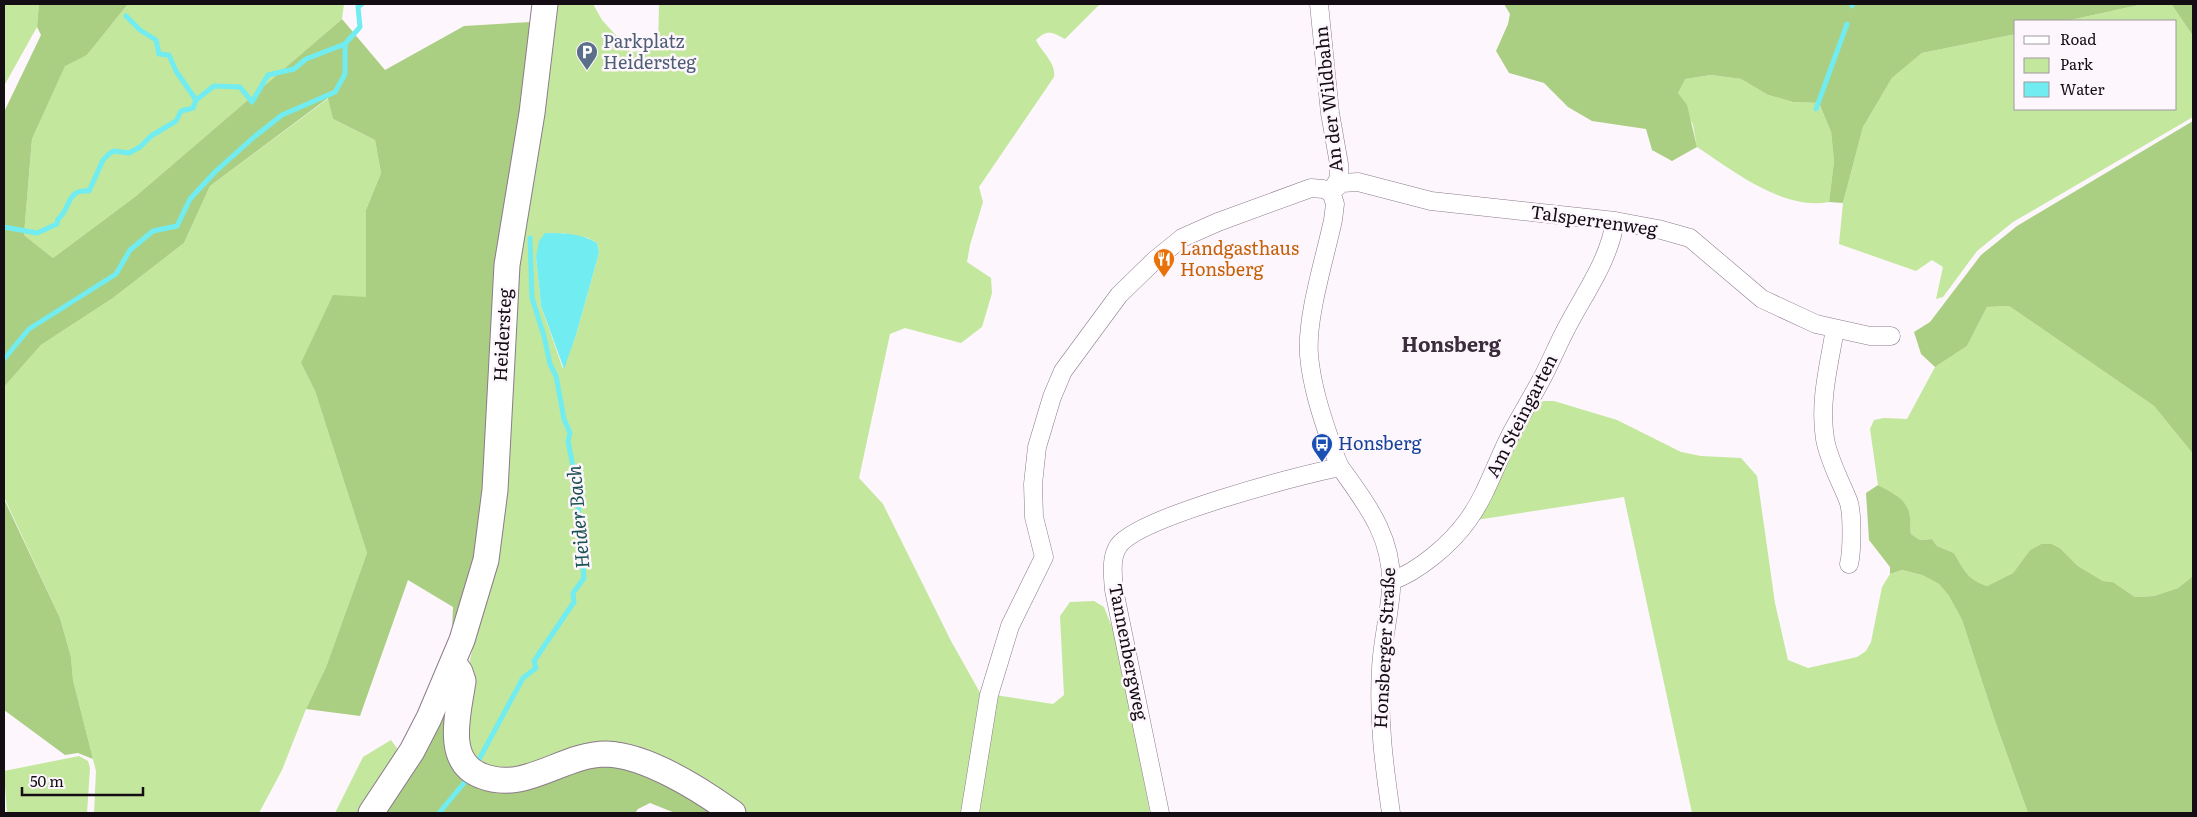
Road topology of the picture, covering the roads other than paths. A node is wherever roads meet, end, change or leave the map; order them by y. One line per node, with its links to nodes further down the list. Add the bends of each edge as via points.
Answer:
1 (545, 4): 10 (main road, Heidersteg, via 532,113 507,264 492,525 486,560)
2 (1319, 4): 3 (street, An der Wildbahn, via 1330,113 1339,164 1339,178)
3 (1331, 192): 4 (street, Talsperrenweg, via 1342,183 1358,182 1431,201); 7 (street, Honsberger Straße, via 1335,204 1333,220 1310,325 1309,353 1312,382); 13 (street, via 1311,188 1182,238 1119,295 1063,371 1037,447 1033,484 1034,517 1044,557 1010,626 989,696)
4 (1615, 221): 5 (street, Talsperrenweg, via 1690,238 1762,299 1816,324); 9 (street, Am Steingarten, via 1612,238 1590,289 1468,520 1416,569)
5 (1835, 329): 6 (street, Talsperrenweg, via 1870,336); 8 (street, via 1822,414 1825,441 1836,476 1849,502 1851,553)
6 (1891, 336)
7 (1340, 467): 9 (street, Honsberger Straße, via 1376,519 1388,556); 14 (street, Tannenbergweg, via 1298,476 1164,520 1127,537 1118,547 1113,572 1114,590)
8 (1848, 564)
9 (1391, 581): 15 (street, Honsberger Straße, via 1381,669 1380,727)
10 (453, 662): 11 (main road, Heidersteg, via 412,751); 12 (main road, via 463,681 457,746 460,757 473,772 500,781 514,781 591,756 616,755 662,770)
11 (370, 813)
12 (733, 813)
13 (970, 813)
14 (1160, 813)
15 (1391, 813)

